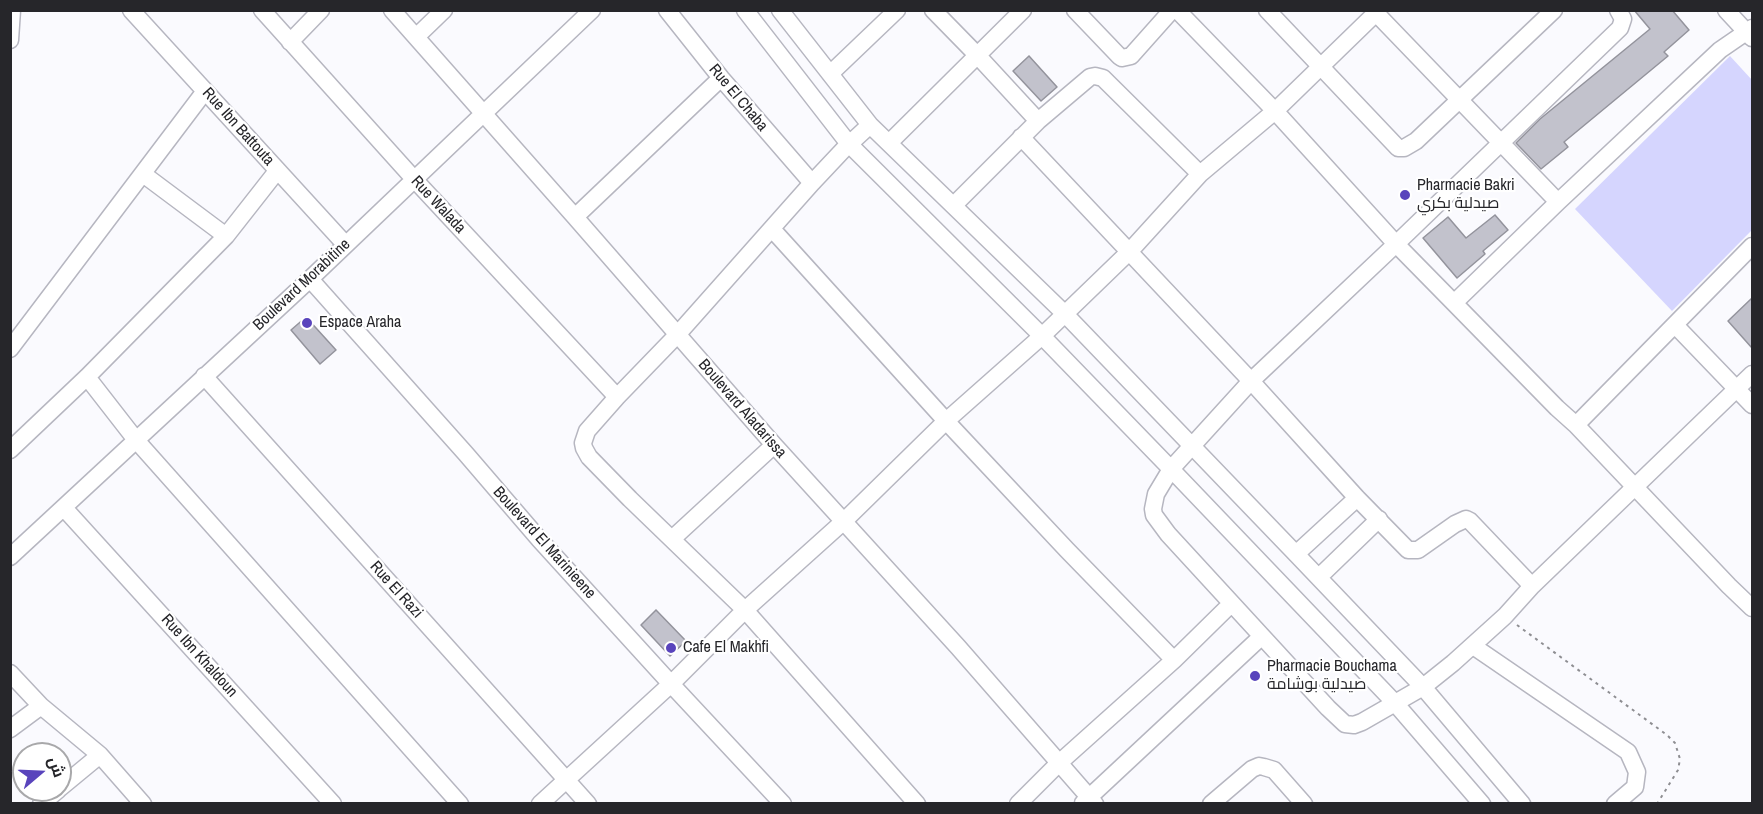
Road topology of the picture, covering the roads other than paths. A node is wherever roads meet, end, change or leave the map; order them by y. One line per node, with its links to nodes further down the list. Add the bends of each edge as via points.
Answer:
1 (12, 10): 24 (street)
2 (131, 10): 30 (street, Rue Ibn Battouta)
3 (262, 10): 25 (street, Rue Walada)
4 (321, 10): 25 (street)
5 (393, 10): 23 (street, Boulevard Aladarissa)
6 (444, 10): 23 (street)
7 (592, 10): 33 (street, Boulevard Morabitine)
8 (667, 10): 29 (street, Rue El Chaba)
9 (745, 10): 39 (street)
10 (897, 10): 28 (street)
11 (933, 10): 26 (street)
12 (1023, 10): 26 (street)
13 (1075, 10): 14 (street, via 1122,58 1131,56)
14 (1172, 10)
15 (1177, 10): 32 (street)
16 (1267, 10): 27 (street)
17 (1554, 10): 31 (street)
18 (1618, 10): 38 (street, via 1623,19 1620,27)
19 (1726, 10): 22 (street)
20 (784, 12): 28 (street)
21 (1376, 12): 27 (street); 31 (street)
22 (1750, 33): 45 (street, via 1720,50)
23 (416, 37): 33 (street, Boulevard Aladarissa)
24 (10, 40)
25 (290, 42): 43 (street, Rue Walada)
26 (978, 56): 34 (street); 37 (street)
27 (1321, 66): 31 (street, via 1398,148 1416,141); 32 (street)
28 (830, 74): 35 (street)
29 (721, 78): 44 (street, Rue El Chaba); 47 (street)
30 (205, 91): 40 (street, Rue Ibn Battouta); 41 (street)
31 (1460, 101): 38 (street)
32 (1275, 111): 42 (street); 51 (street)
33 (484, 113): 43 (street, Boulevard Morabitine); 47 (street, Boulevard Aladarissa)
34 (1038, 121): 36 (street); 42 (street, via 1090,77 1099,77)
35 (870, 125): 37 (street); 39 (street)
36 (1021, 137): 46 (street); 53 (street)
37 (890, 142): 46 (street)
38 (1500, 142): 45 (street); 51 (street)
39 (849, 144): 44 (street); 59 (street)
40 (277, 171): 49 (street); 50 (street, Rue Ibn Battouta)
41 (143, 174): 49 (street); 60 (street)
42 (1200, 174): 53 (street)
43 (414, 179): 50 (street, Boulevard Morabitine); 66 (street, Rue Walada)
44 (812, 183): 48 (street)
45 (1558, 202): 55 (street)
46 (954, 205): 56 (street)
47 (576, 217): 58 (street, Boulevard Aladarissa)
48 (772, 229): 58 (street); 68 (street)
49 (226, 236): 63 (street)
50 (345, 244): 54 (street, Boulevard Morabitine)
51 (1396, 244): 55 (street); 64 (street)
52 (1752, 246): 57 (street)
53 (1130, 251): 56 (street); 64 (street)
54 (310, 279): 62 (street, Boulevard Morabitine); 92 (street, Boulevard El Marinieene)
55 (1454, 303): 69 (street)
56 (1065, 314): 59 (street); 72 (street)
57 (1675, 325): 65 (street); 69 (street)
58 (677, 335): 66 (street); 71 (street, Boulevard Aladarissa)
59 (1042, 336): 68 (street); 74 (street)
60 (10, 349)
61 (1752, 374): 65 (street)
62 (204, 376): 70 (street, Boulevard Morabitine); 100 (street, Rue El Razi)
63 (87, 377): 70 (street); 73 (street)
64 (1251, 381): 72 (street); 76 (street)
65 (1736, 388): 67 (street); 75 (street)
66 (617, 396): 80 (street, via 587,431 584,448 621,491)
67 (1752, 405)
68 (946, 421): 79 (street); 90 (street)
69 (1576, 425): 75 (street)
70 (136, 440): 77 (street, Boulevard Morabitine); 104 (street)
71 (774, 445): 79 (street, Boulevard Aladarissa); 80 (street)
72 (1191, 446): 74 (street); 81 (street)
73 (10, 450)
74 (1172, 469): 85 (street, via 1156,494 1154,515); 94 (street)
75 (1636, 488): 84 (street); 86 (street)
76 (1357, 498): 78 (street); 81 (street)
77 (64, 508): 82 (street, Boulevard Morabitine); 103 (street, Rue Ibn Khaldoun)
78 (1379, 519): 83 (street); 84 (street, via 1408,550 1418,550 1462,519 1470,521)
79 (844, 521): 87 (street); 98 (street, Boulevard Aladarissa)
80 (672, 539): 87 (street)
81 (1296, 554): 83 (street)
82 (10, 557)
83 (1319, 577): 93 (street)
84 (1532, 586): 89 (street)
85 (1231, 604): 88 (street); 90 (street)
86 (1752, 605)
87 (746, 610): 92 (street); 108 (street)
88 (1261, 637): 94 (street, via 1345,724 1362,722); 101 (street)
89 (1473, 646): 93 (street); 114 (street, via 1628,752 1637,772 1635,787)
90 (1174, 660): 98 (street)
91 (10, 673): 95 (street)
92 (671, 684): 100 (street); 107 (street, Boulevard El Marinieene)
93 (1423, 687): 94 (street); 113 (street)
94 (1395, 703): 112 (street)
95 (41, 705): 96 (street); 97 (street)
96 (10, 729)
97 (100, 755): 99 (street); 102 (street)
98 (1059, 763): 101 (street, Boulevard Aladarissa); 109 (street)
99 (72, 778)
100 (566, 779): 105 (street); 106 (street, Rue El Razi)
101 (1089, 801)
102 (143, 804)
103 (333, 804)
104 (460, 804)
105 (540, 804)
106 (588, 804)
107 (783, 804)
108 (917, 804)
109 (1018, 804)
110 (1211, 804): 111 (street, via 1252,769 1264,766 1274,770)
111 (1304, 804)
112 (1482, 804)
113 (1522, 804)
114 (1615, 804)

